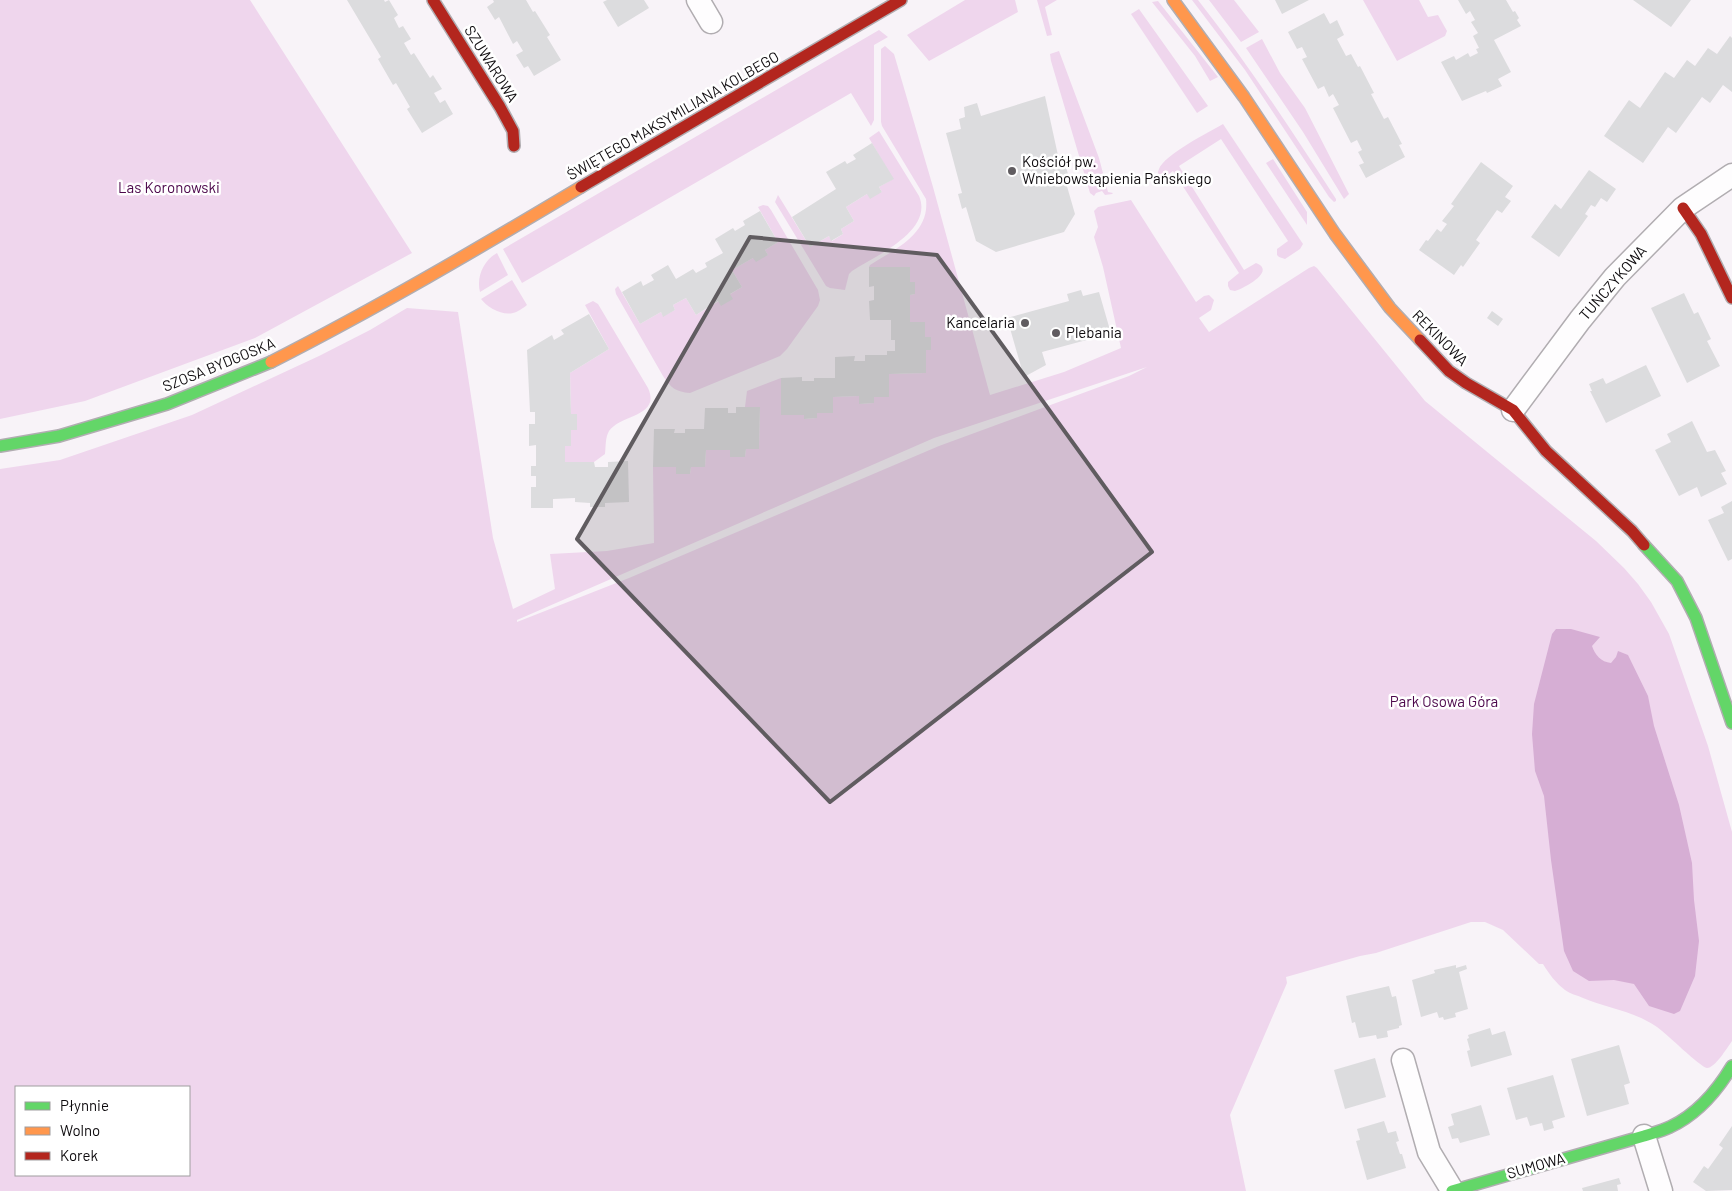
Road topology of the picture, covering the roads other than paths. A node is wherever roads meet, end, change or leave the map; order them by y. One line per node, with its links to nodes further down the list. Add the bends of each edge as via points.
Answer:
1 (433, 0): 6 (street, SZUWAROWA, via 509,123)
2 (698, 0): 5 (street)
3 (901, 0): 9 (street, ŚWIĘTEGO MAKSYMILIANA KOLBEGO)
4 (1173, 0): 11 (street, REKINOWA, via 1390,308 1449,371)
5 (711, 22)
6 (514, 146)
7 (1732, 175): 8 (street, TUŃCZYKOWA)
8 (1683, 208): 10 (street, via 1701,234); 11 (street, TUŃCZYKOWA, via 1615,277)
9 (460, 258): 12 (street, SZOSA BYDGOSKA, via 259,368 167,404 59,436)
10 (1732, 298)
11 (1513, 410): 13 (street, REKINOWA, via 1546,451 1632,531 1677,581 1696,618)
12 (0, 446)
13 (1732, 723)
14 (1403, 1060): 17 (street, SUMOWA, via 1429,1152)
15 (1732, 1066): 16 (street, SUMOWA, via 1715,1093 1695,1112 1672,1126)
16 (1644, 1136): 17 (street, SUMOWA); 18 (street)
17 (1452, 1191)
18 (1661, 1191)

